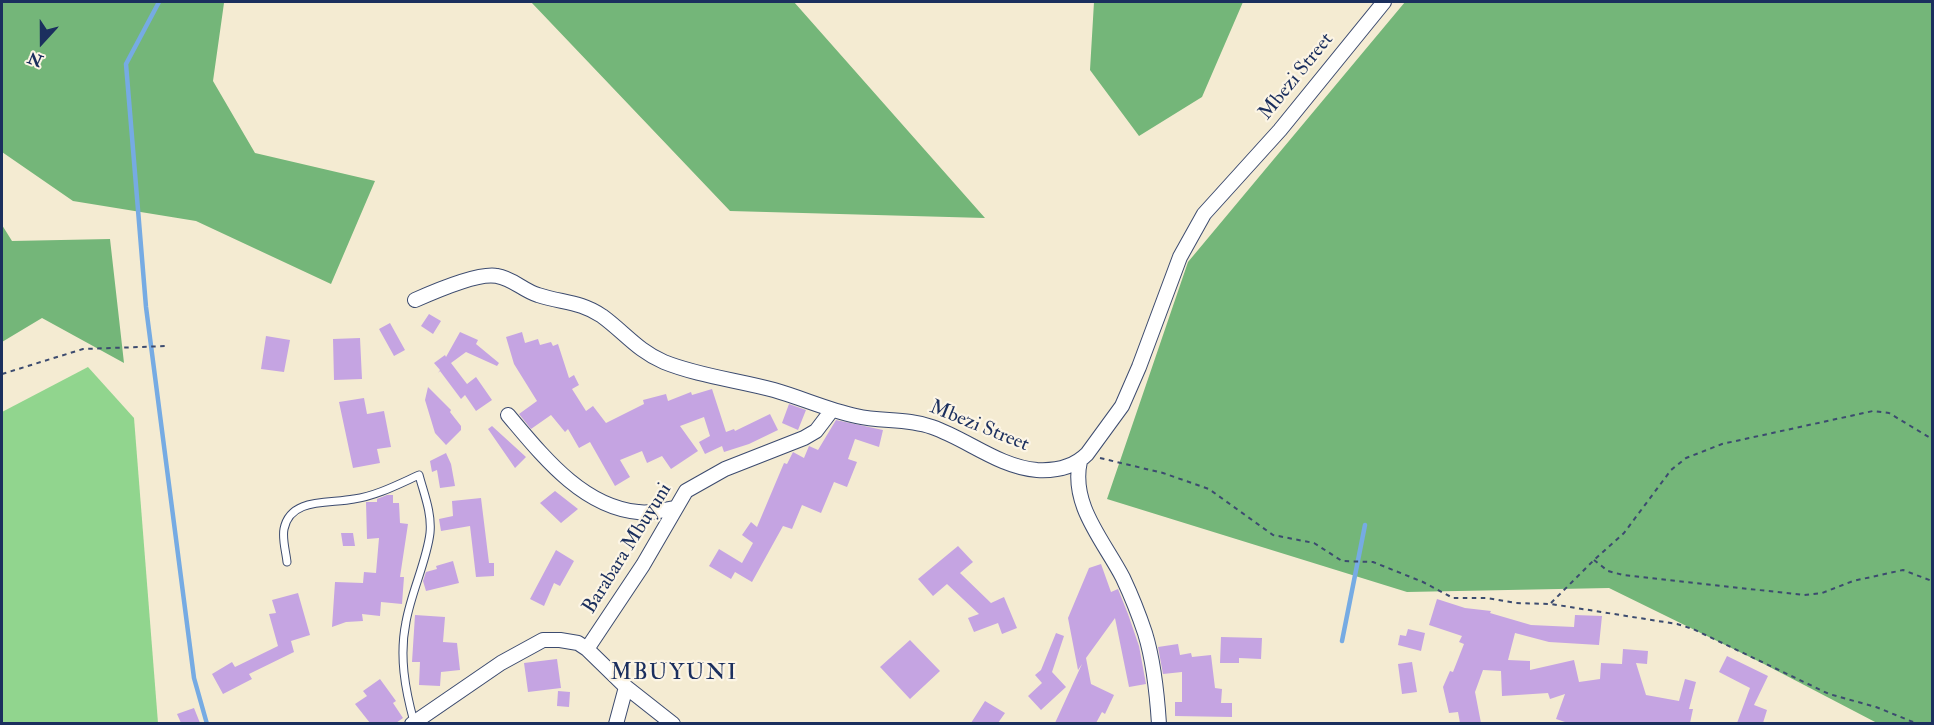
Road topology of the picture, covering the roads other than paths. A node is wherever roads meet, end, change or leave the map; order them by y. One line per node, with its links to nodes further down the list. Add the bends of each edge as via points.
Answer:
1 (1384, 2): 5 (street, Mbezi Street, via 1280,130 1204,214 1180,257 1122,406)
2 (415, 300): 3 (street, Mbezi Street, via 486,275 498,276 538,295 582,305 601,315 646,354 665,362)
3 (832, 410): 5 (street, Mbezi Street, via 931,426 1011,465 1037,470 1064,468); 6 (street, Barabara Mbuyuni, via 816,431 706,478 686,491)
4 (508, 416): 6 (street, via 551,466 596,499 640,513)
5 (1083, 457): 13 (street, via 1078,486 1083,507 1123,578 1145,634 1155,676)
6 (675, 508): 8 (street, Barabara Mbuyuni)
7 (286, 562): 10 (lane, via 284,531 288,517 296,509 355,499 419,475 430,514 430,534 405,622 403,664)
8 (587, 650): 9 (street); 10 (street, via 578,643 543,640 501,663)
9 (626, 687): 11 (street); 12 (street)
10 (413, 723)
11 (616, 723)
12 (673, 723)
13 (1159, 723)

